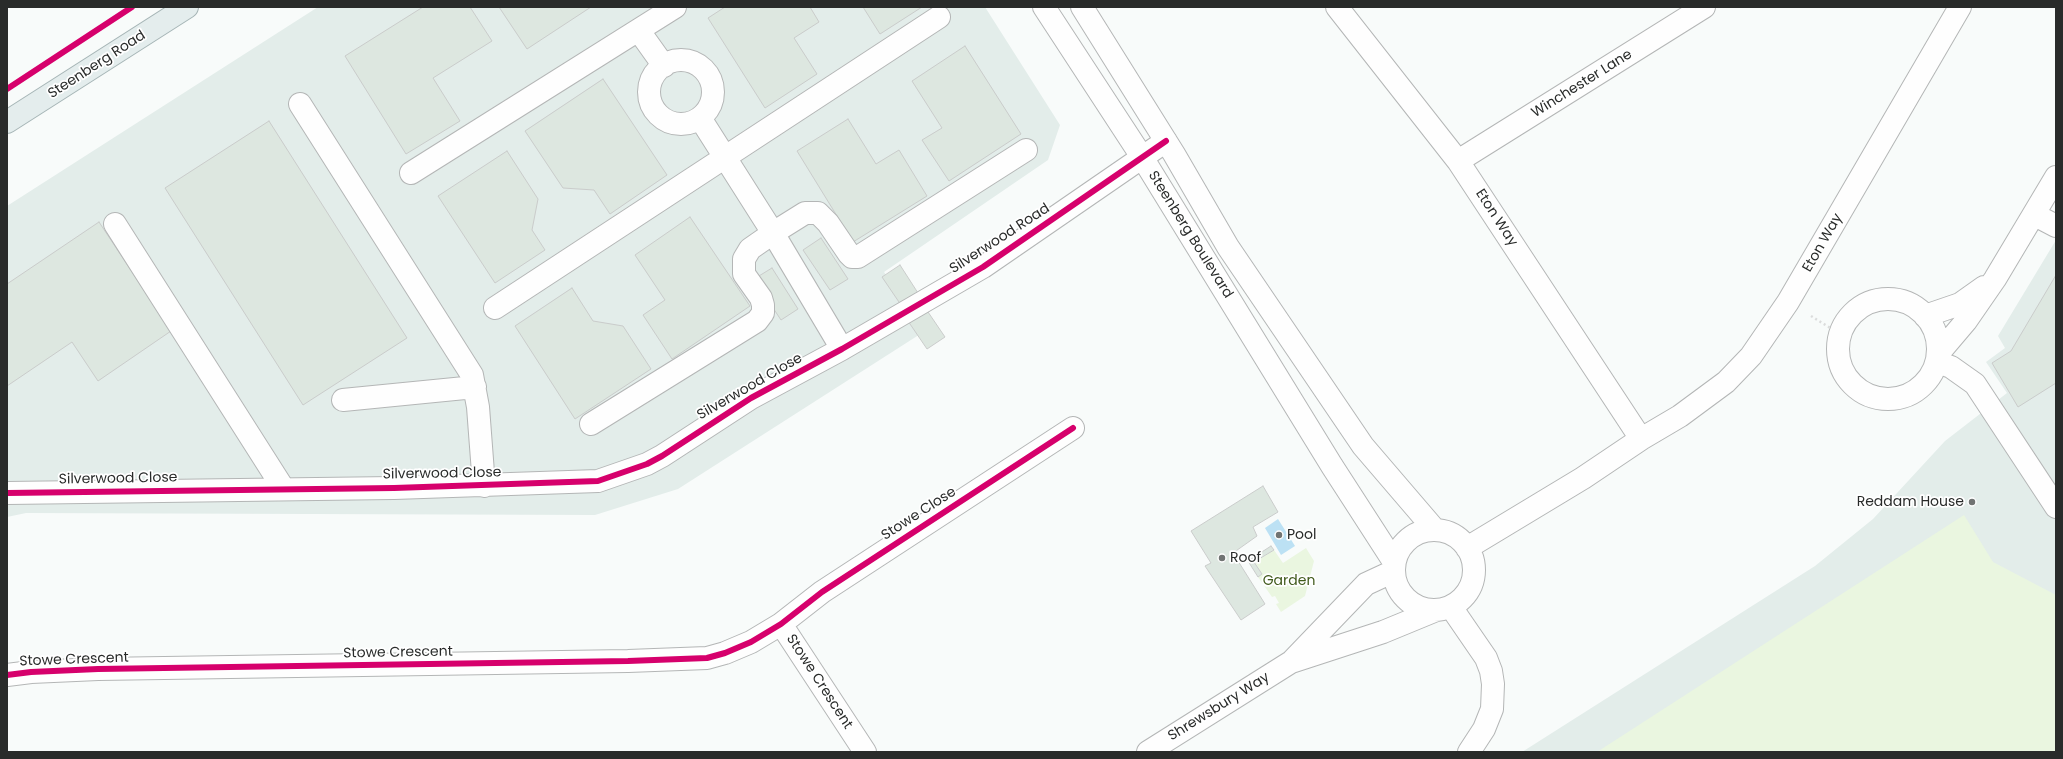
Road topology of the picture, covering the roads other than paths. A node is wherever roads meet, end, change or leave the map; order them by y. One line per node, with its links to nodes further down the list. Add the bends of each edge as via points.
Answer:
1 (188, 7): 13 (main road, Steenberg Road)
2 (675, 7): 9 (street)
3 (1044, 7): 16 (street, Steenberg Boulevard)
4 (1082, 7): 14 (street, Steenberg Boulevard)
5 (1336, 7): 18 (street, Eton Way)
6 (1704, 7): 18 (street, Winchester Lane)
7 (1960, 7): 36 (street, Eton Way, via 1788,302 1751,356 1726,382 1680,416)
8 (939, 17): 17 (street)
9 (639, 31): 10 (street); 19 (street)
10 (664, 66): 12 (street, via 680,59 701,66 708,74 714,94 709,108); 12 (street, via 653,77 650,87 650,99 654,109 661,117 679,124 690,123)
11 (300, 104): 30 (street, via 464,359)
12 (700, 118): 17 (street)
13 (7, 122)
14 (1166, 141): 16 (street, Silverwood Road); 31 (street, Steenberg Boulevard, via 1228,247)
15 (1026, 150): 24 (street, via 858,257 849,254 818,213 805,213)
16 (1142, 157): 28 (street, Silverwood Road, via 982,267); 33 (street, Steenberg Boulevard)
17 (725, 158): 24 (street); 26 (street)
18 (1458, 161): 36 (street, Eton Way)
19 (411, 173)
20 (2056, 178): 21 (street)
21 (2035, 215): 23 (street); 25 (street)
22 (115, 224): 38 (street)
23 (2056, 226)
24 (773, 233): 28 (street); 34 (street, via 750,249 744,259 744,274 763,305 763,313 757,321)
25 (1995, 279): 27 (street, via 1960,304); 29 (street)
26 (495, 308)
27 (1925, 316): 29 (street, via 1935,329); 29 (street, via 1920,310 1898,299 1874,300 1853,313 1840,334 1838,357 1848,380 1866,395 1890,400 1912,393 1930,377)
28 (842, 349): 37 (street, Silverwood Close, via 751,398 662,456 626,472 598,481)
29 (1938, 358): 40 (street, via 1975,384)
30 (475, 387): 32 (street); 37 (street)
31 (1326, 392): 33 (street); 41 (street, Steenberg Boulevard, via 1362,446)
32 (343, 400)
33 (1298, 411): 43 (street, Steenberg Boulevard)
34 (591, 424)
35 (1073, 428): 45 (street, Stowe Close, via 822,592)
36 (1641, 439): 42 (street, Eton Way, via 1583,478)
37 (484, 486): 38 (street, Silverwood Close)
38 (284, 488): 39 (street, Silverwood Close)
39 (8, 492)
40 (2056, 506)
41 (1435, 530): 42 (street, via 1448,532); 43 (street, via 1421,532 1408,539 1401,547)
42 (1467, 548): 44 (street, via 1473,561 1474,575 1470,588 1462,599)
43 (1394, 567): 44 (street, via 1398,590 1408,601 1420,608); 46 (street, via 1366,584)
44 (1442, 609): 46 (street, via 1383,632); 50 (street, via 1486,658 1491,672 1492,709 1484,729)
45 (782, 624): 47 (street, Stowe Crescent, via 725,653 700,658 98,670); 48 (street, Stowe Crescent)
46 (1291, 662): 49 (street, Shrewsbury Way)
47 (7, 675)
48 (865, 752)
49 (1148, 752)
50 (1469, 752)

